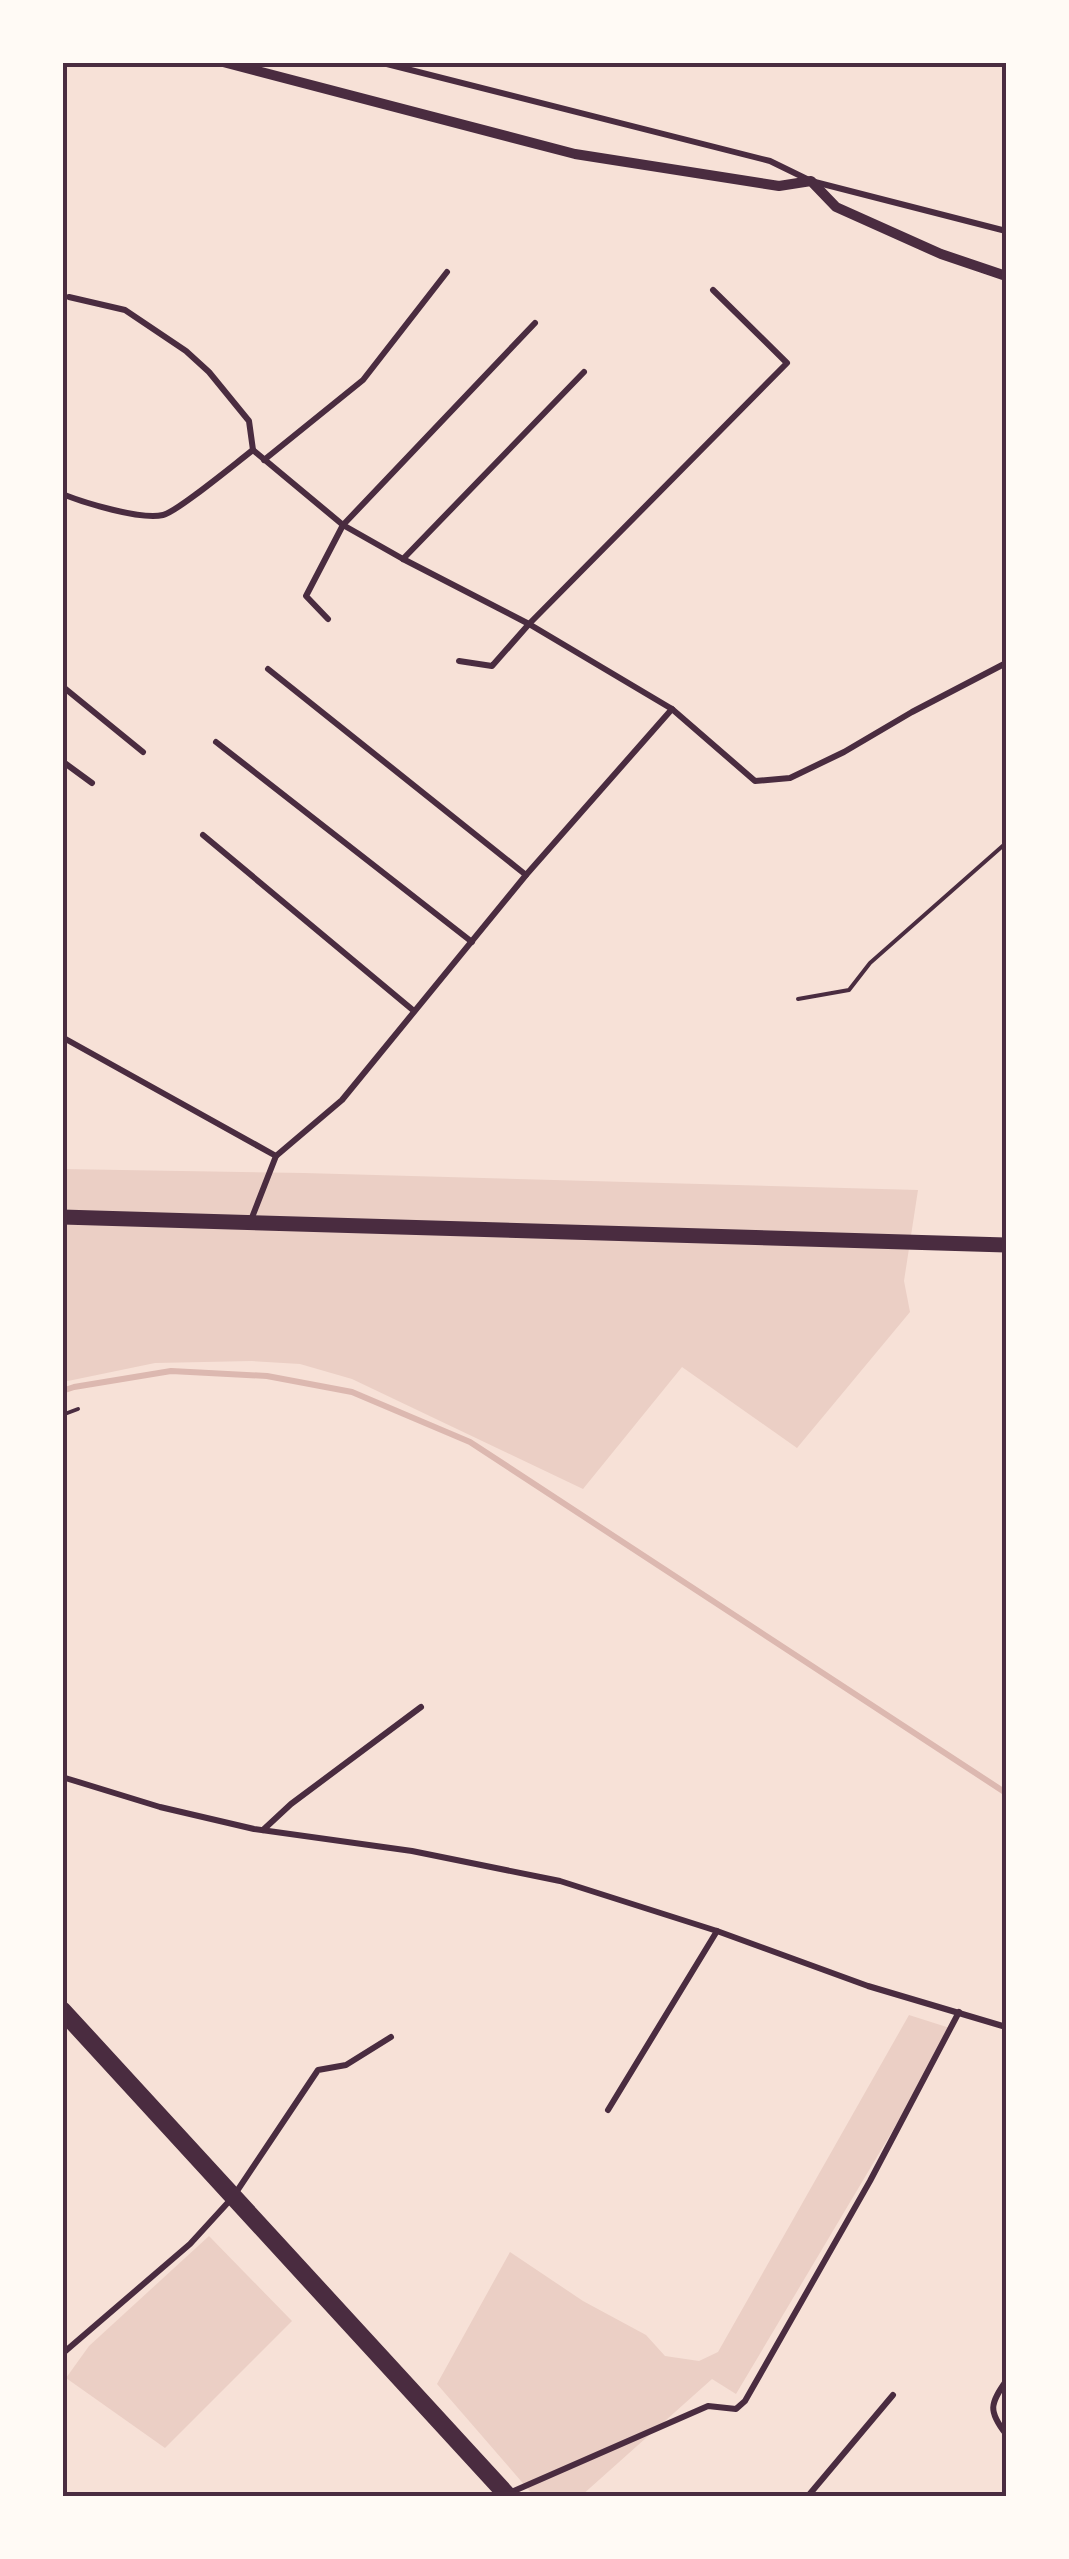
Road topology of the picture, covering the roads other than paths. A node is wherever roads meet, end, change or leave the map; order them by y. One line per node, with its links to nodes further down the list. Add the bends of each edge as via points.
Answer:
1 (224, 62): 3 (street, via 575,154 779,186)
2 (379, 62): 3 (lane, via 770,160)
3 (812, 181): 4 (lane); 6 (street, via 836,207)
4 (1006, 230)
5 (447, 272): 12 (lane, via 363,380)
6 (1006, 276)
7 (713, 290): 17 (lane, via 787,362)
8 (69, 297): 11 (lane, via 125,310 186,351 249,421)
9 (535, 323): 14 (lane)
10 (584, 372): 15 (lane)
11 (253, 450): 12 (lane); 13 (lane, via 165,515)
12 (264, 460): 14 (lane)
13 (62, 494)
14 (343, 525): 15 (lane); 16 (lane, via 306,596)
15 (403, 559): 17 (lane)
16 (328, 619)
17 (529, 624): 18 (lane, via 492,666); 22 (lane)
18 (460, 660)
19 (1006, 663): 22 (lane, via 790,778 756,781)
20 (268, 669): 28 (lane)
21 (62, 686): 24 (lane)
22 (672, 708): 28 (lane)
23 (216, 742): 29 (lane)
24 (143, 752)
25 (62, 761): 26 (lane)
26 (92, 783)
27 (203, 835): 30 (lane)
28 (526, 875): 29 (lane)
29 (472, 942): 30 (lane)
30 (414, 1011): 32 (lane, via 342,1100)
31 (62, 1037): 32 (lane)
32 (276, 1156): 34 (lane)
33 (62, 1217): 34 (street)
34 (251, 1221): 35 (street)
35 (1006, 1245)
36 (421, 1707): 38 (lane)
37 (62, 1777): 38 (lane)
38 (263, 1830): 39 (lane, via 560,1881)
39 (717, 1931): 41 (lane); 44 (lane)
40 (62, 2010): 45 (main road)
41 (960, 2012): 42 (lane); 50 (lane, via 745,2401 729,2410 708,2406)
42 (1006, 2027)
43 (391, 2037): 45 (lane, via 346,2065 318,2070)
44 (608, 2110)
45 (233, 2196): 46 (lane, via 190,2244); 50 (main road)
46 (62, 2354)
47 (1006, 2380): 49 (lane, via 992,2401)
48 (894, 2395): 51 (lane)
49 (1006, 2434)
50 (507, 2495)
51 (808, 2496)

